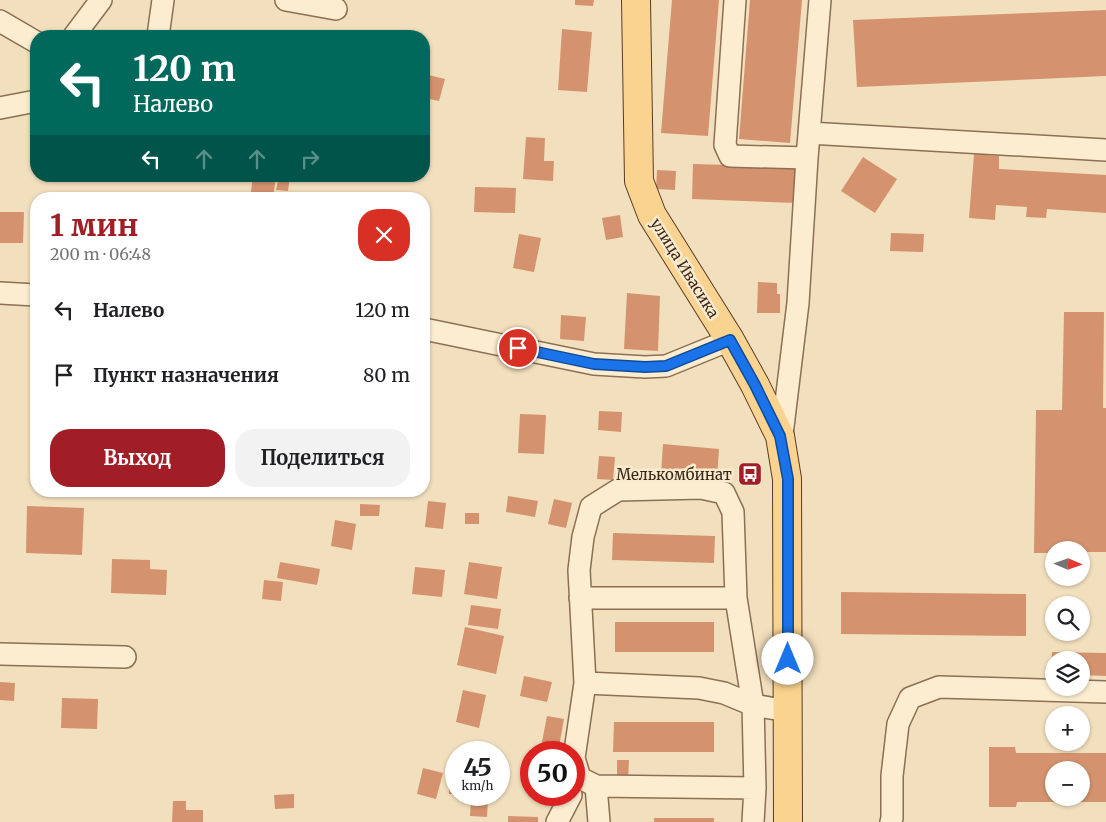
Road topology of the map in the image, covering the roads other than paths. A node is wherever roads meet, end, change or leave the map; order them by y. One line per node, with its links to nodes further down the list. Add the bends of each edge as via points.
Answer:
1 (101, 0): 9 (lane)
2 (163, 0): 10 (lane)
3 (286, 0): 7 (lane)
4 (636, 0): 20 (main road, улица Ивасика, via 639,181 652,215)
5 (735, 0): 16 (lane, via 725,145 730,156)
6 (820, 0): 14 (lane)
7 (336, 10)
8 (0, 21): 11 (lane)
9 (78, 30)
10 (159, 30)
11 (30, 38)
12 (30, 102): 13 (lane)
13 (0, 108)
14 (809, 133): 15 (lane); 16 (lane)
15 (1106, 150)
16 (807, 158): 21 (lane, via 798,303)
17 (0, 293): 18 (lane)
18 (30, 295)
19 (430, 330): 20 (lane, via 594,364 645,367 666,366)
20 (730, 340): 21 (main road, улица Ивасика, via 760,394)
21 (781, 444): 29 (main road, улица Ивасика, via 788,479)
22 (580, 598): 23 (lane); 23 (lane, via 582,536 591,507 618,490 700,488 724,493 734,512); 26 (lane)
23 (736, 598): 28 (lane)
24 (0, 654): 25 (lane)
25 (125, 657)
26 (585, 683): 28 (lane, via 699,688 724,693); 30 (lane)
27 (1106, 692): 39 (lane, via 939,687 910,698 898,724)
28 (753, 705): 29 (lane); 32 (lane)
29 (788, 711): 38 (main road, улица Ивасика)
30 (576, 741)
31 (585, 787): 32 (lane)
32 (756, 788): 37 (lane)
33 (585, 796): 36 (lane)
34 (568, 806): 35 (lane)
35 (557, 822)
36 (599, 822)
37 (753, 822)
38 (788, 822)
39 (890, 822)

